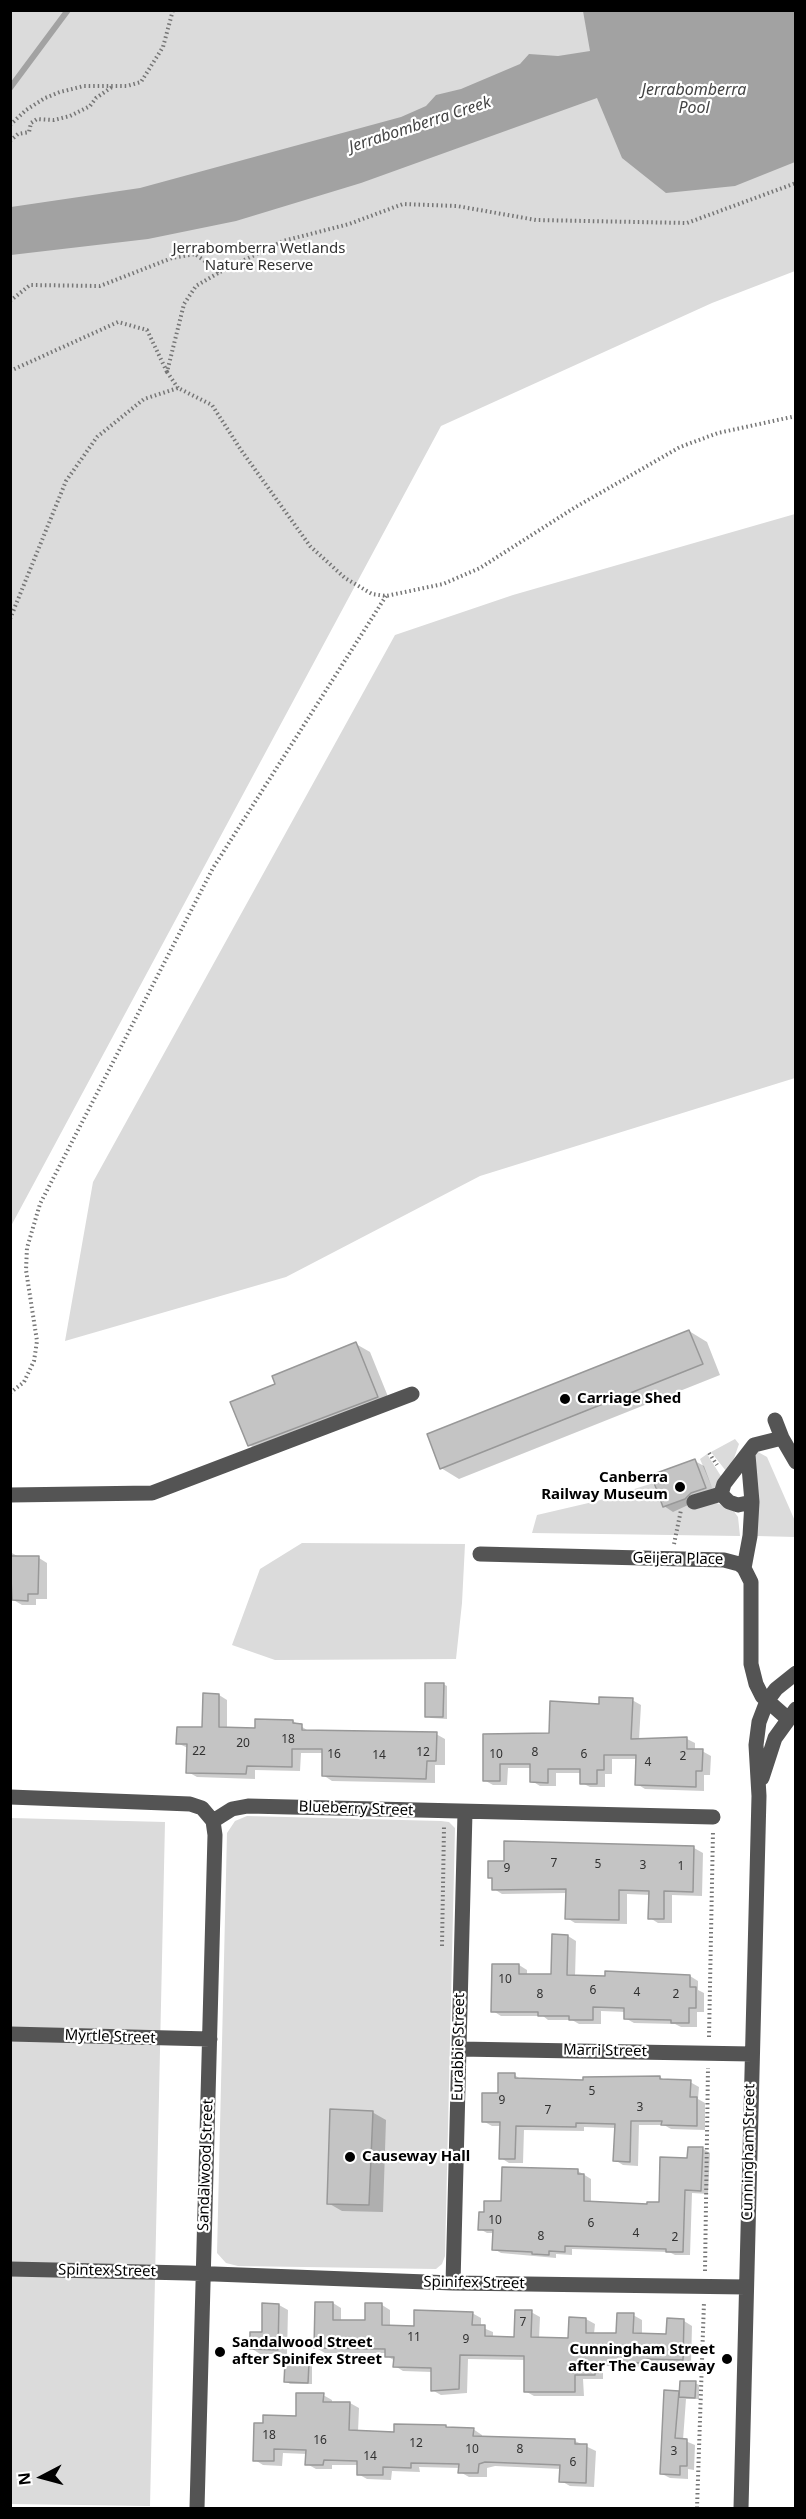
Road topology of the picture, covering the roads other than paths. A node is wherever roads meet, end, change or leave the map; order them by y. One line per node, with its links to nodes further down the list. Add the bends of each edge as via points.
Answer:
1 (412, 1394): 7 (street, via 152,1493)
2 (775, 1420): 3 (street)
3 (788, 1442): 4 (street, via 754,1445); 5 (street)
4 (748, 1455): 6 (street, via 724,1484); 8 (street)
5 (795, 1462)
6 (722, 1494): 8 (street, via 738,1505); 9 (street)
7 (10, 1495)
8 (752, 1502): 11 (street)
9 (688, 1504)
10 (480, 1554): 11 (street, Geijera Place, via 730,1560)
11 (744, 1568): 13 (street, Geijera Place, via 751,1582 751,1664 756,1684)
12 (795, 1673): 13 (street, Cunningham Street)
13 (767, 1701): 14 (street, Geijera Place); 15 (street, Cunningham Street, via 756,1745)
14 (791, 1713): 15 (street, Cunningham Street, via 774,1738)
15 (759, 1796): 23 (street, Cunningham Street)
16 (10, 1797): 19 (street, via 190,1804 205,1810)
17 (465, 1812): 18 (street, Blueberry Street); 19 (street, Blueberry Street, via 248,1806 232,1809); 22 (street, Eurabbie Street)
18 (713, 1817)
19 (213, 1821): 21 (street, Sandalwood Street)
20 (10, 2034): 21 (street, Myrtle Street)
21 (210, 2039): 25 (street, Sandalwood Street)
22 (459, 2049): 23 (street, Marri Street); 26 (street, Eurabbie Street)
23 (752, 2054): 27 (street, Cunningham Street)
24 (10, 2269): 25 (street, Spintex Street)
25 (203, 2273): 26 (street, Spinifex Street); 28 (street, Sandalwood Street)
26 (453, 2283): 27 (street, Spinifex Street)
27 (746, 2288): 29 (street, Cunningham Street)
28 (197, 2508)
29 (741, 2508)

